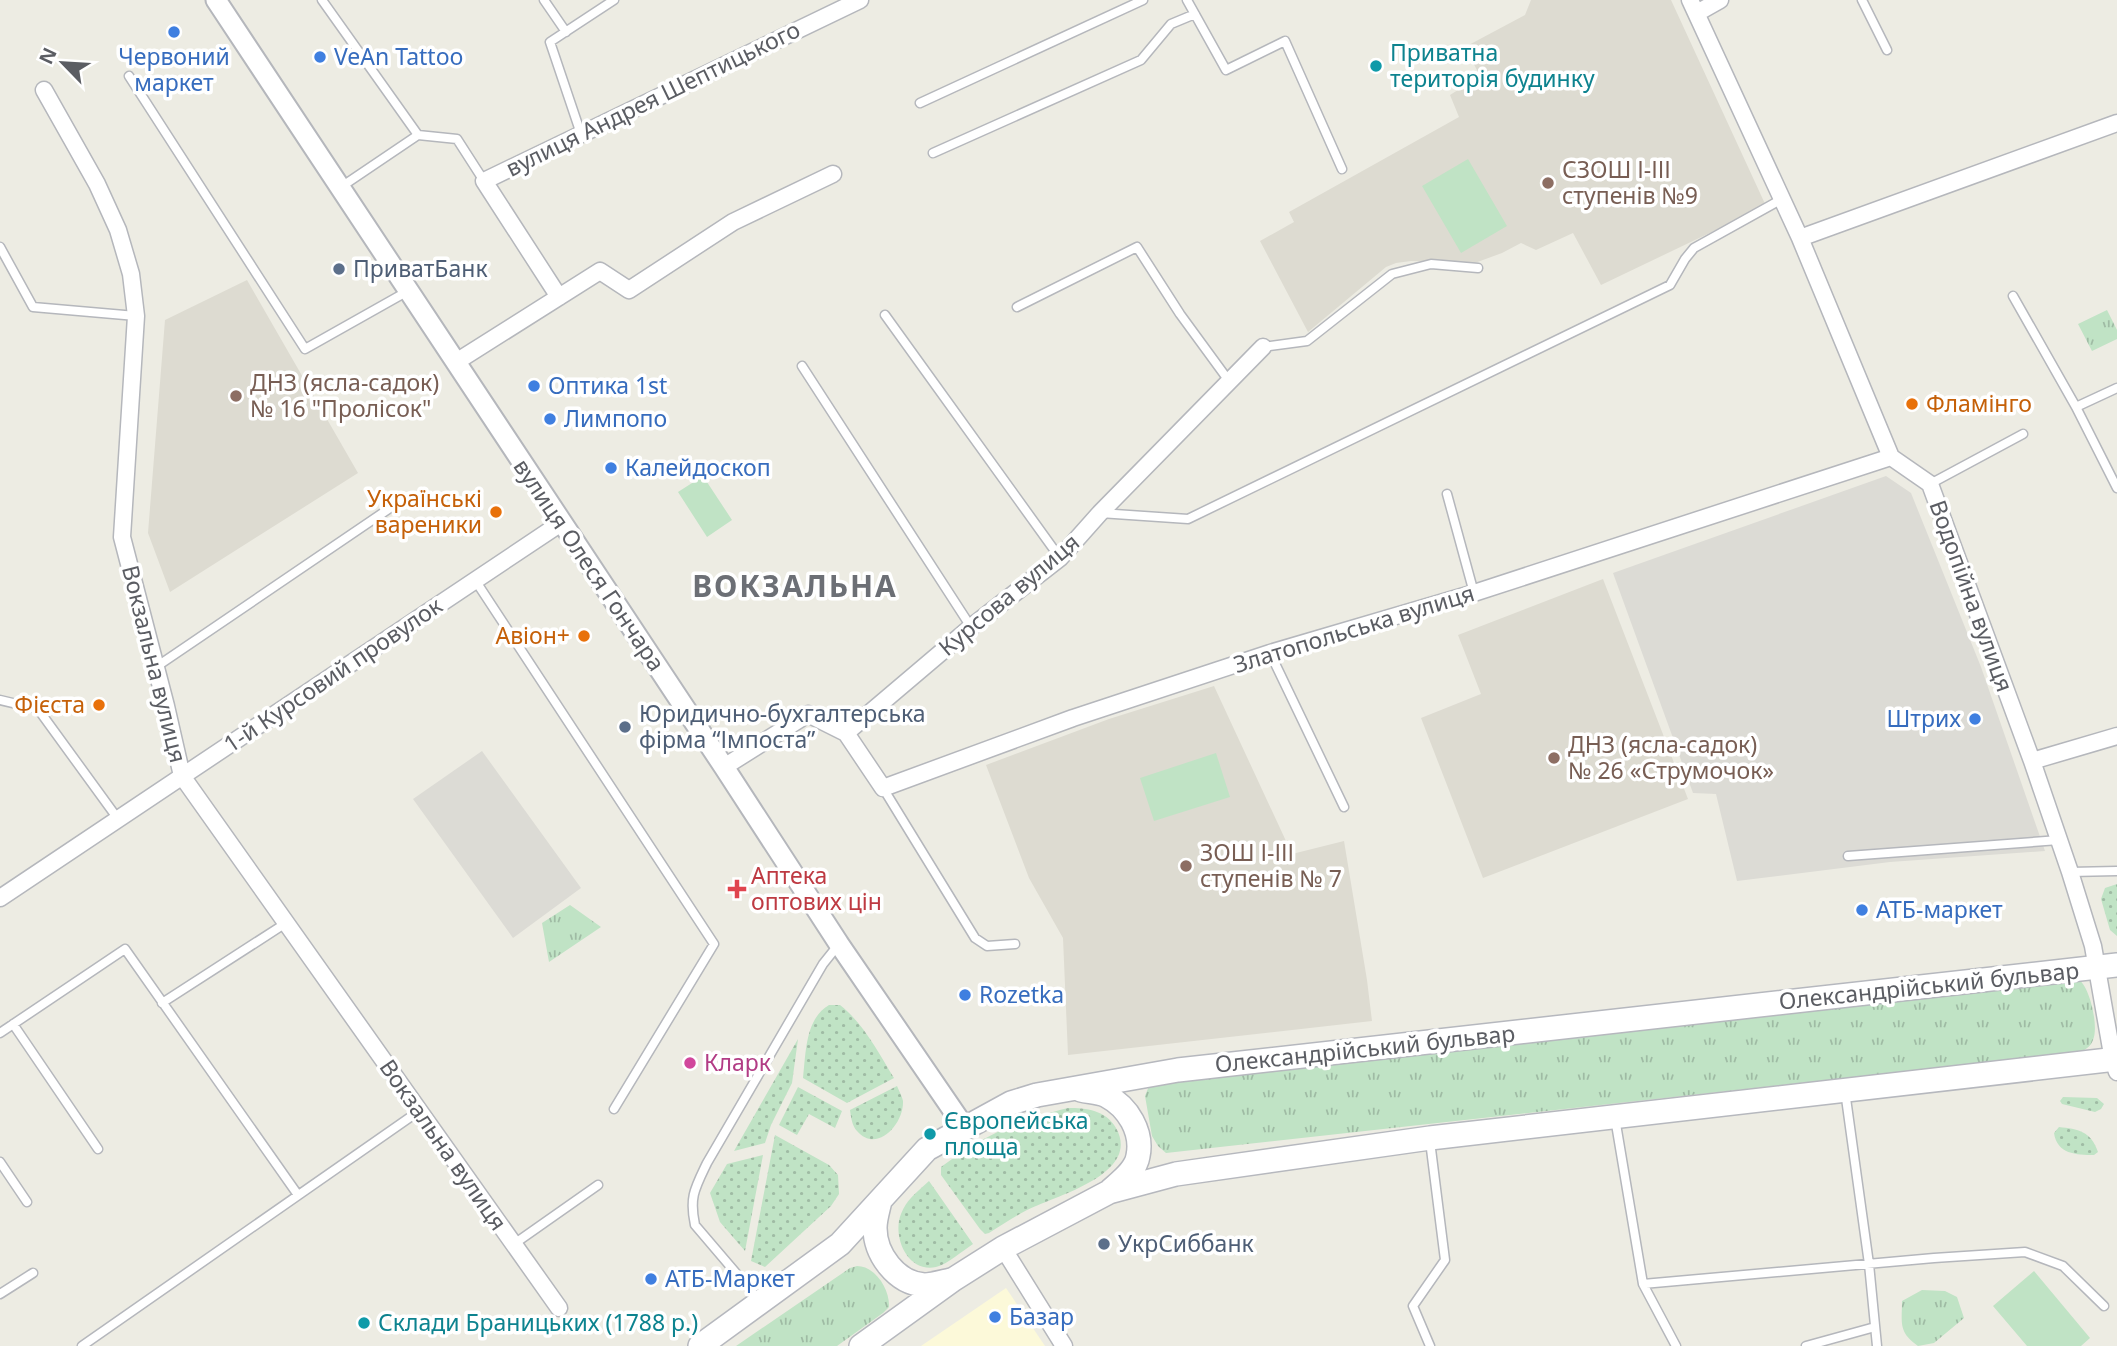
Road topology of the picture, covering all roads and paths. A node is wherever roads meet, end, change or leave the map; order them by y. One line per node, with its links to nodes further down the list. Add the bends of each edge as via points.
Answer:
1 (216, 0): 24 (street, вулиця Олеся Гончара)
2 (322, 0): 19 (lane)
3 (544, 0): 12 (lane)
4 (614, 0): 12 (lane)
5 (860, 0): 18 (street, вулиця Андрея Шептицького)
6 (1143, 0): 16 (lane)
7 (1187, 0): 11 (lane)
8 (1720, 0): 10 (street)
9 (1862, 0): 13 (lane)
10 (1694, 6): 25 (street)
11 (1195, 14): 20 (lane, via 1171,24 1141,60); 21 (lane, via 1226,70 1284,41)
12 (566, 32): 18 (lane, via 550,42)
13 (1887, 50)
14 (129, 76): 29 (lane, via 305,349)
15 (44, 90): 34 (street, Вокзальна вулиця, via 118,230 131,274)
16 (919, 103)
17 (2117, 123): 26 (street)
18 (581, 134): 23 (street, вулиця Андрея Шептицького)
19 (418, 135): 23 (lane, via 457,139); 24 (lane)
20 (933, 153)
21 (1342, 169)
22 (833, 174): 31 (street, via 733,222 629,290 600,271)
23 (484, 181): 31 (street)
24 (341, 187): 29 (street, вулиця Олеся Гончара)
25 (1782, 199): 26 (street); 47 (lane, via 1694,248 1670,285 1188,519)
26 (1800, 238): 42 (street)
27 (0, 247): 34 (lane, via 33,307)
28 (1478, 268): 35 (lane, via 1431,264 1392,274 1307,341)
29 (408, 291): 36 (street, вулиця Олеся Гончара)
30 (2013, 296): 40 (lane)
31 (559, 297): 36 (street)
32 (1017, 307): 38 (lane, via 1137,247)
33 (885, 315): 49 (lane)
34 (136, 316): 54 (street, Вокзальна вулиця, via 122,537)
35 (1264, 347): 38 (street, Курсова вулиця)
36 (456, 362): 48 (street, вулиця Олеся Гончара)
37 (802, 366): 52 (lane)
38 (1228, 381): 47 (street, Курсова вулиця)
39 (2117, 388): 40 (lane)
40 (2076, 407): 44 (lane)
41 (2023, 434): 43 (lane)
42 (1891, 457): 43 (street, Водопійна вулиця); 51 (street, Златопольська вулиця)
43 (1930, 484): 58 (street, Водопійна вулиця)
44 (2117, 488)
45 (1447, 494): 51 (lane)
46 (393, 506): 54 (lane)
47 (1100, 513): 49 (street, Курсова вулиця)
48 (561, 523): 50 (street, 1-й Курсовий провулок); 59 (street, вулиця Олеся Гончара)
49 (1060, 558): 52 (street, Курсова вулиця)
50 (475, 580): 60 (street, 1-й Курсовий провулок); 79 (lane, via 714,944)
51 (1474, 593): 53 (street, Златопольська вулиця)
52 (971, 627): 56 (street, Курсова вулиця)
53 (1270, 653): 61 (street, Златопольська вулиця, via 1073,718); 62 (lane)
54 (156, 667): 60 (street, Вокзальна вулиця)
55 (0, 700): 63 (lane, via 38,709)
56 (846, 733): 59 (street, via 808,714); 61 (street)
57 (2117, 736): 58 (street)
58 (2032, 761): 64 (street, Водопійна вулиця)
59 (724, 766): 70 (street, вулиця Олеся Гончара)
60 (182, 776): 63 (street, 1-й Курсовий провулок); 69 (street, Вокзальна вулиця)
61 (883, 788): 71 (lane, via 975,938 988,946)
62 (1344, 807)
63 (118, 819): 68 (street, 1-й Курсовий провулок)
64 (2059, 840): 65 (lane); 67 (street, Водопійна вулиця)
65 (1848, 856)
66 (2117, 871): 67 (lane)
67 (2070, 872): 72 (street, Водопійна вулиця, via 2093,946)
68 (0, 898)
69 (286, 923): 73 (lane); 80 (street, Вокзальна вулиця)
70 (839, 944): 82 (street, вулиця Олеся Гончара); 98 (lane, via 823,964 693,1192 695,1225)
71 (1015, 944)
72 (2107, 966): 76 (street, Водопійна вулиця); 77 (main road, Олександрійський бульвар, via 1159,1072)
73 (162, 1003): 74 (lane, via 125,949); 88 (lane)
74 (13, 1024): 75 (lane); 84 (lane)
75 (0, 1033)
76 (2116, 1064): 78 (main road)
77 (1070, 1088): 82 (main road, Олександрійський бульвар, via 1011,1103); 87 (main road, via 1105,1095 1124,1107 1134,1123 1139,1157)
78 (1845, 1091): 81 (main road); 93 (lane)
79 (614, 1109)
80 (419, 1111): 88 (lane); 91 (street, Вокзальна вулиця)
81 (1615, 1118): 83 (main road); 96 (lane)
82 (965, 1128): 89 (main road, Олександрійський бульвар, via 927,1149)
83 (1430, 1139): 87 (main road, via 1188,1172); 106 (lane, via 1445,1260 1413,1306)
84 (98, 1149)
85 (0, 1162): 90 (lane)
86 (598, 1185): 91 (lane)
87 (1109, 1192): 92 (main road)
88 (298, 1195): 102 (lane)
89 (880, 1201): 95 (main road, via 874,1225 876,1243 890,1268 909,1282 926,1285); 98 (main road, Олександрійський бульвар, via 840,1244)
90 (27, 1202)
91 (514, 1244): 100 (street, Вокзальна вулиця)
92 (1003, 1248): 95 (main road); 105 (street)
93 (1869, 1264): 96 (lane); 99 (lane, via 2025,1252 2063,1266); 101 (lane)
94 (33, 1273): 97 (lane)
95 (954, 1279): 104 (main road)
96 (1643, 1284): 107 (lane)
97 (0, 1294)
98 (761, 1303): 103 (main road, Олександрійський бульвар)
99 (2104, 1306)
100 (559, 1308)
101 (1875, 1326): 108 (lane); 109 (lane)
102 (82, 1346)
103 (700, 1346)
104 (861, 1346)
105 (1064, 1346)
106 (1430, 1346)
107 (1676, 1346)
108 (1806, 1346)
109 (1877, 1346)

